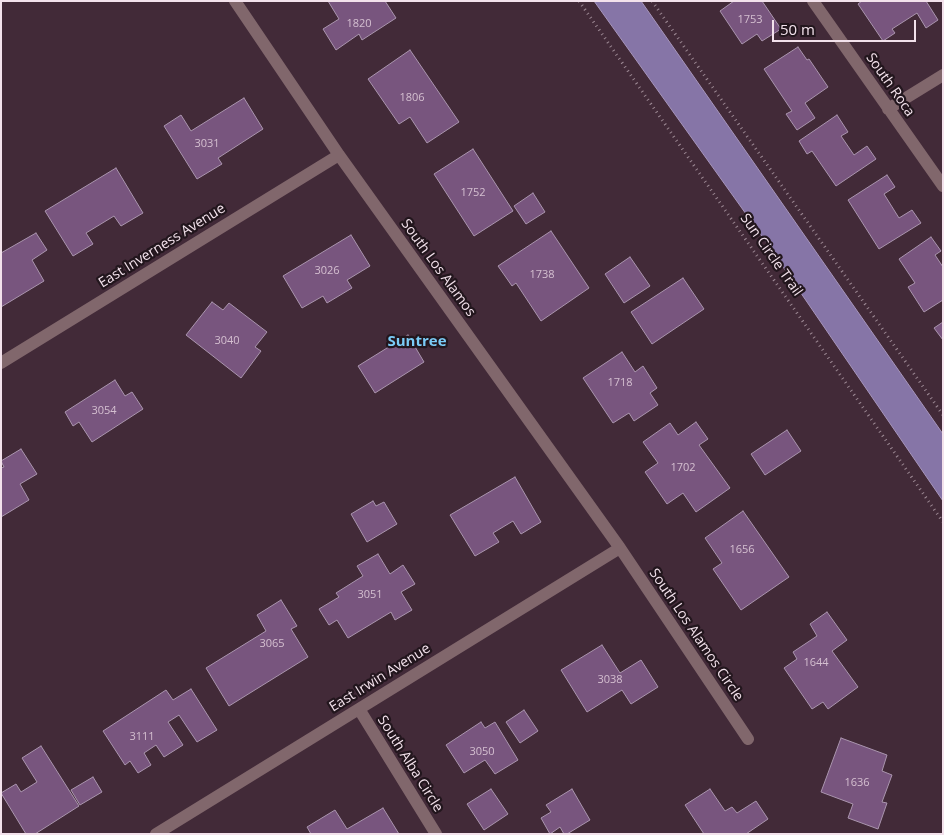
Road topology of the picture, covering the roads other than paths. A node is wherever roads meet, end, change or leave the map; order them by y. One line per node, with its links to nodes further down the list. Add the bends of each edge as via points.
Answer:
1 (235, 1): 5 (street, South Los Alamos)
2 (813, 1): 4 (street, South Roca)
3 (943, 75): 4 (street)
4 (888, 109): 6 (street, South Roca)
5 (339, 155): 7 (street, East Inverness Avenue); 8 (street, South Los Alamos)
6 (943, 186)
7 (1, 363)
8 (620, 548): 9 (street, East Irwin Avenue); 10 (street, South Los Alamos Circle)
9 (359, 709): 11 (street, East Irwin Avenue); 12 (street, South Alba Circle)
10 (748, 739)
11 (156, 834)
12 (436, 834)

